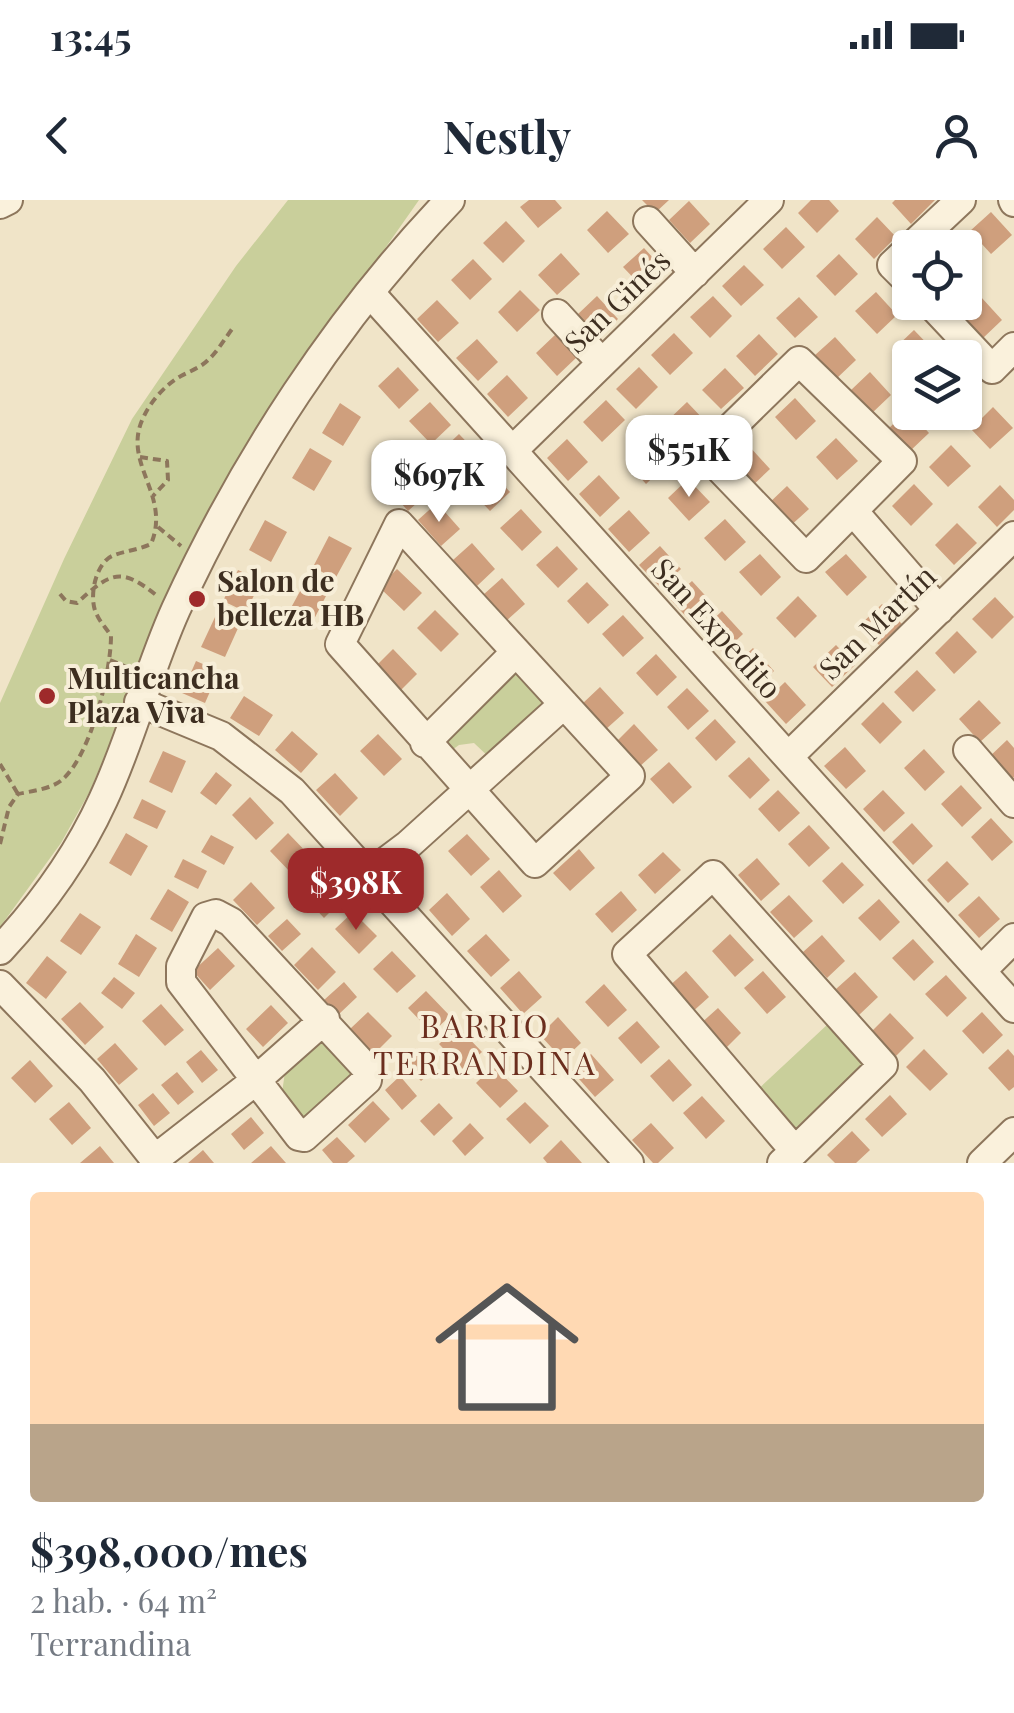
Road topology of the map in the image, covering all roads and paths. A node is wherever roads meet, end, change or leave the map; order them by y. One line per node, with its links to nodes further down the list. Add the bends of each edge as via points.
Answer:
1 (8, 200): 5 (street)
2 (450, 200): 9 (street)
3 (769, 200): 8 (street, San Ginés)
4 (960, 200): 7 (street)
5 (0, 204)
6 (648, 221): 8 (street)
7 (929, 230)
8 (694, 273): 14 (street, San Ginés)
9 (370, 293): 15 (street, San Expedito); 27 (street, via 221,520 175,611)
10 (557, 314): 14 (street)
11 (945, 320): 13 (street, via 992,369)
12 (232, 329): 16 (path, via 209,359 179,377 144,416)
13 (1014, 347)
14 (602, 363): 15 (street, San Ginés)
15 (512, 451): 31 (street, San Expedito)
16 (139, 457): 17 (path); 17 (path, via 168,461 168,480)
17 (153, 496): 19 (path)
18 (853, 510): 18 (street, via 806,558 705,453 798,361 902,461); 25 (street)
19 (158, 527): 21 (path); 22 (path, via 151,544 100,564)
20 (1014, 536): 25 (street, San Martín)
21 (189, 552)
22 (96, 590): 23 (path, via 77,603); 24 (path, via 116,576 132,576); 34 (path, via 95,613 111,636 111,650 93,721 60,781)
23 (60, 594)
24 (167, 604)
25 (939, 610): 31 (street, San Martín)
26 (516, 652): 28 (street); 29 (street); 29 (street, via 399,524 340,644)
27 (140, 702): 37 (street, via 198,724 246,753 292,791); 39 (street, via 84,836)
28 (564, 704): 33 (street); 33 (street, via 630,776 535,863)
29 (425, 743): 33 (street)
30 (968, 750): 35 (street)
31 (788, 757): 40 (street, San Expedito)
32 (0, 764): 34 (path)
33 (469, 791): 37 (street)
34 (18, 794): 36 (path)
35 (1014, 803)
36 (0, 844)
37 (368, 875): 48 (street)
38 (1014, 938): 40 (street)
39 (0, 950)
40 (981, 971): 42 (street, San Expedito)
41 (0, 985): 47 (street, via 92,1080)
42 (1014, 1008)
43 (325, 1019): 44 (street); 44 (street, via 368,1070 367,1080 304,1137); 44 (street, via 231,922 206,917 181,966 181,982)
44 (255, 1081): 47 (street)
45 (1014, 1132): 49 (street)
46 (789, 1157): 46 (street, via 627,954 713,875 883,1065)
47 (156, 1161)
48 (629, 1163)
49 (982, 1163)

